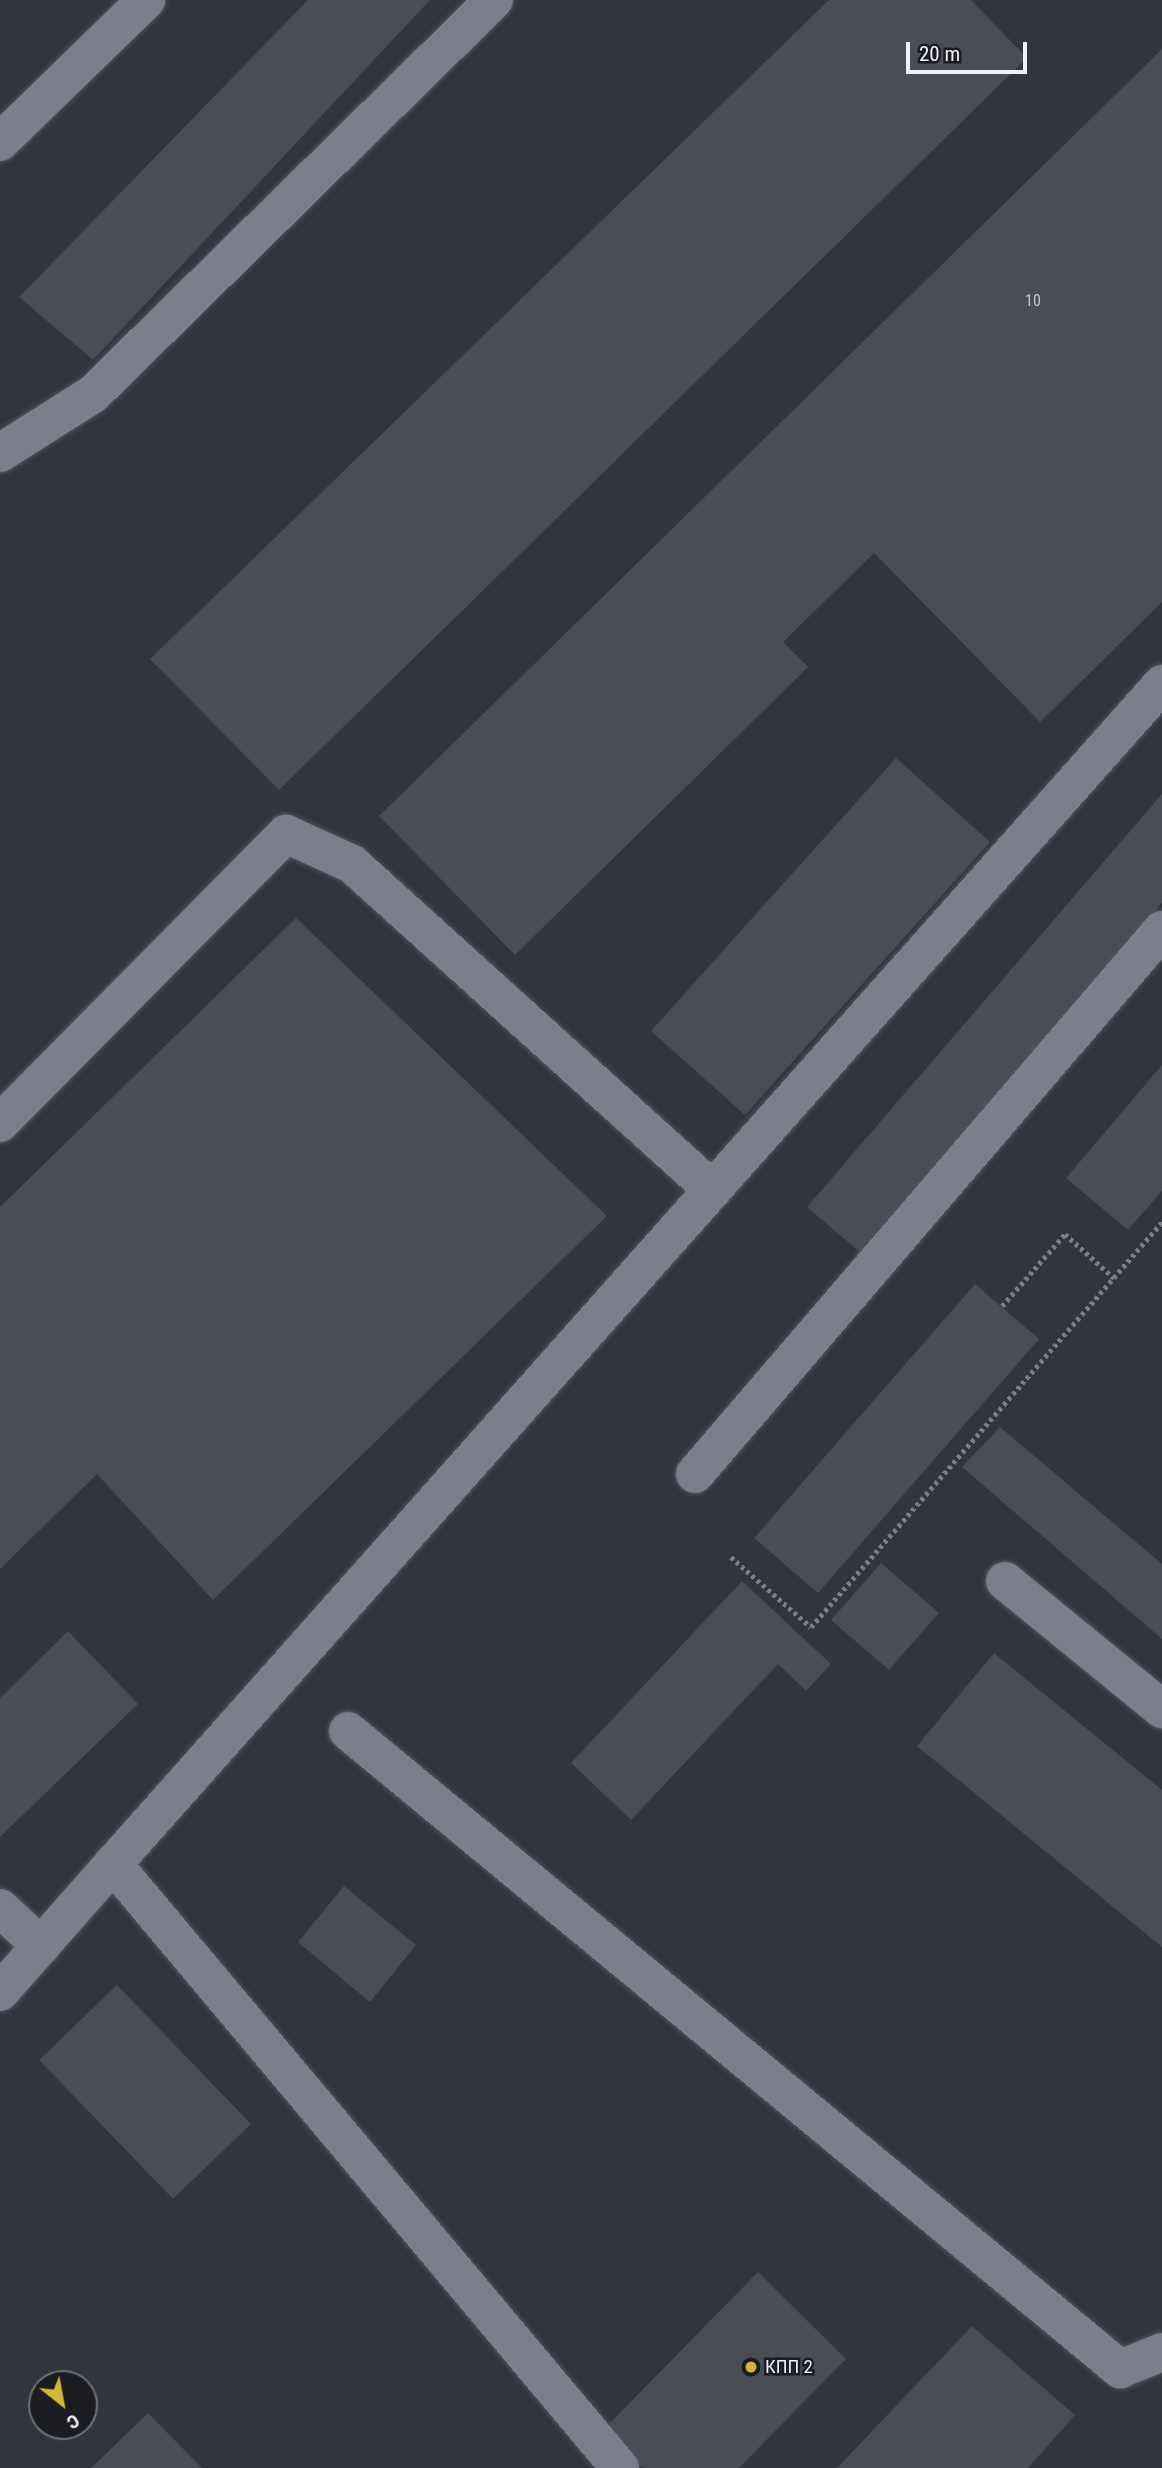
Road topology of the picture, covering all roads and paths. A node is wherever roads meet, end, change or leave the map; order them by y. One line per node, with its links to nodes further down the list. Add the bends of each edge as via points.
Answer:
1 (146, 0): 3 (lane)
2 (494, 0): 4 (lane, via 93,394)
3 (0, 142)
4 (0, 453)
5 (1162, 684): 8 (lane)
6 (1162, 930): 12 (lane)
7 (0, 1123): 8 (lane, via 286,834 352,864)
8 (713, 1190): 17 (lane)
9 (1162, 1222): 10 (path)
10 (1114, 1278): 11 (path, via 1065,1234); 13 (path, via 811,1627)
11 (1002, 1306)
12 (695, 1474)
13 (731, 1556)
14 (1005, 1581): 15 (lane)
15 (1162, 1710)
16 (348, 1731): 21 (lane, via 1120,2369)
17 (113, 1864): 19 (lane); 22 (lane)
18 (0, 1908): 19 (lane)
19 (41, 1946): 20 (lane)
20 (0, 1992)
21 (1162, 2352)
22 (620, 2468)

